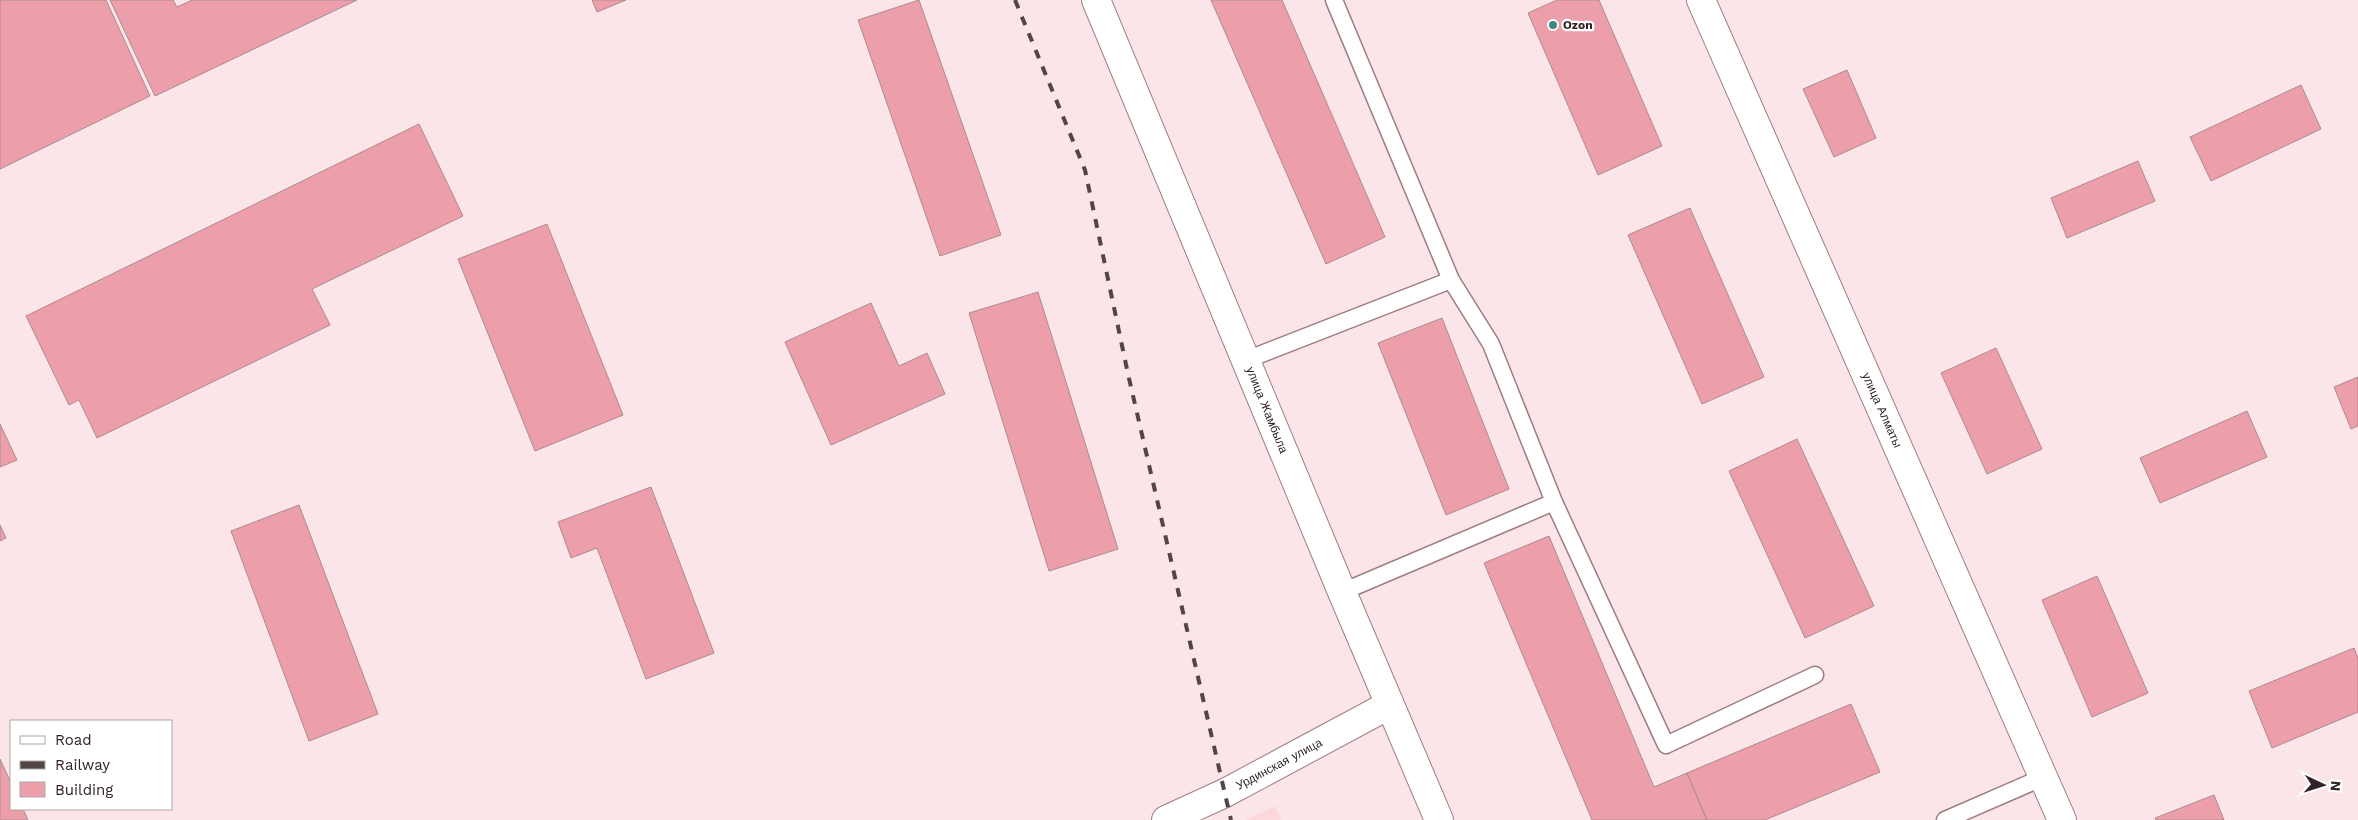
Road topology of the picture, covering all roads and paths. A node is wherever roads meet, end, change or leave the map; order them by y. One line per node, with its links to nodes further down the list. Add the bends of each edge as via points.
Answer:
1 (1096, 0): 5 (street, улица Жамбыла)
2 (1334, 0): 4 (lane)
3 (1701, 0): 10 (street, улица Алматы)
4 (1450, 280): 5 (lane); 6 (lane, via 1490,344)
5 (1246, 360): 7 (street, улица Жамбыла)
6 (1554, 502): 7 (lane); 8 (lane, via 1666,745)
7 (1342, 592): 9 (street, улица Жамбыла)
8 (1815, 675)
9 (1389, 705): 11 (street, Урдинская улица, via 1226,793); 12 (street, улица Жамбыла)
10 (2044, 777): 13 (lane); 14 (street, улица Алматы)
11 (1166, 820)
12 (1439, 820)
13 (1945, 820)
14 (2062, 820)

